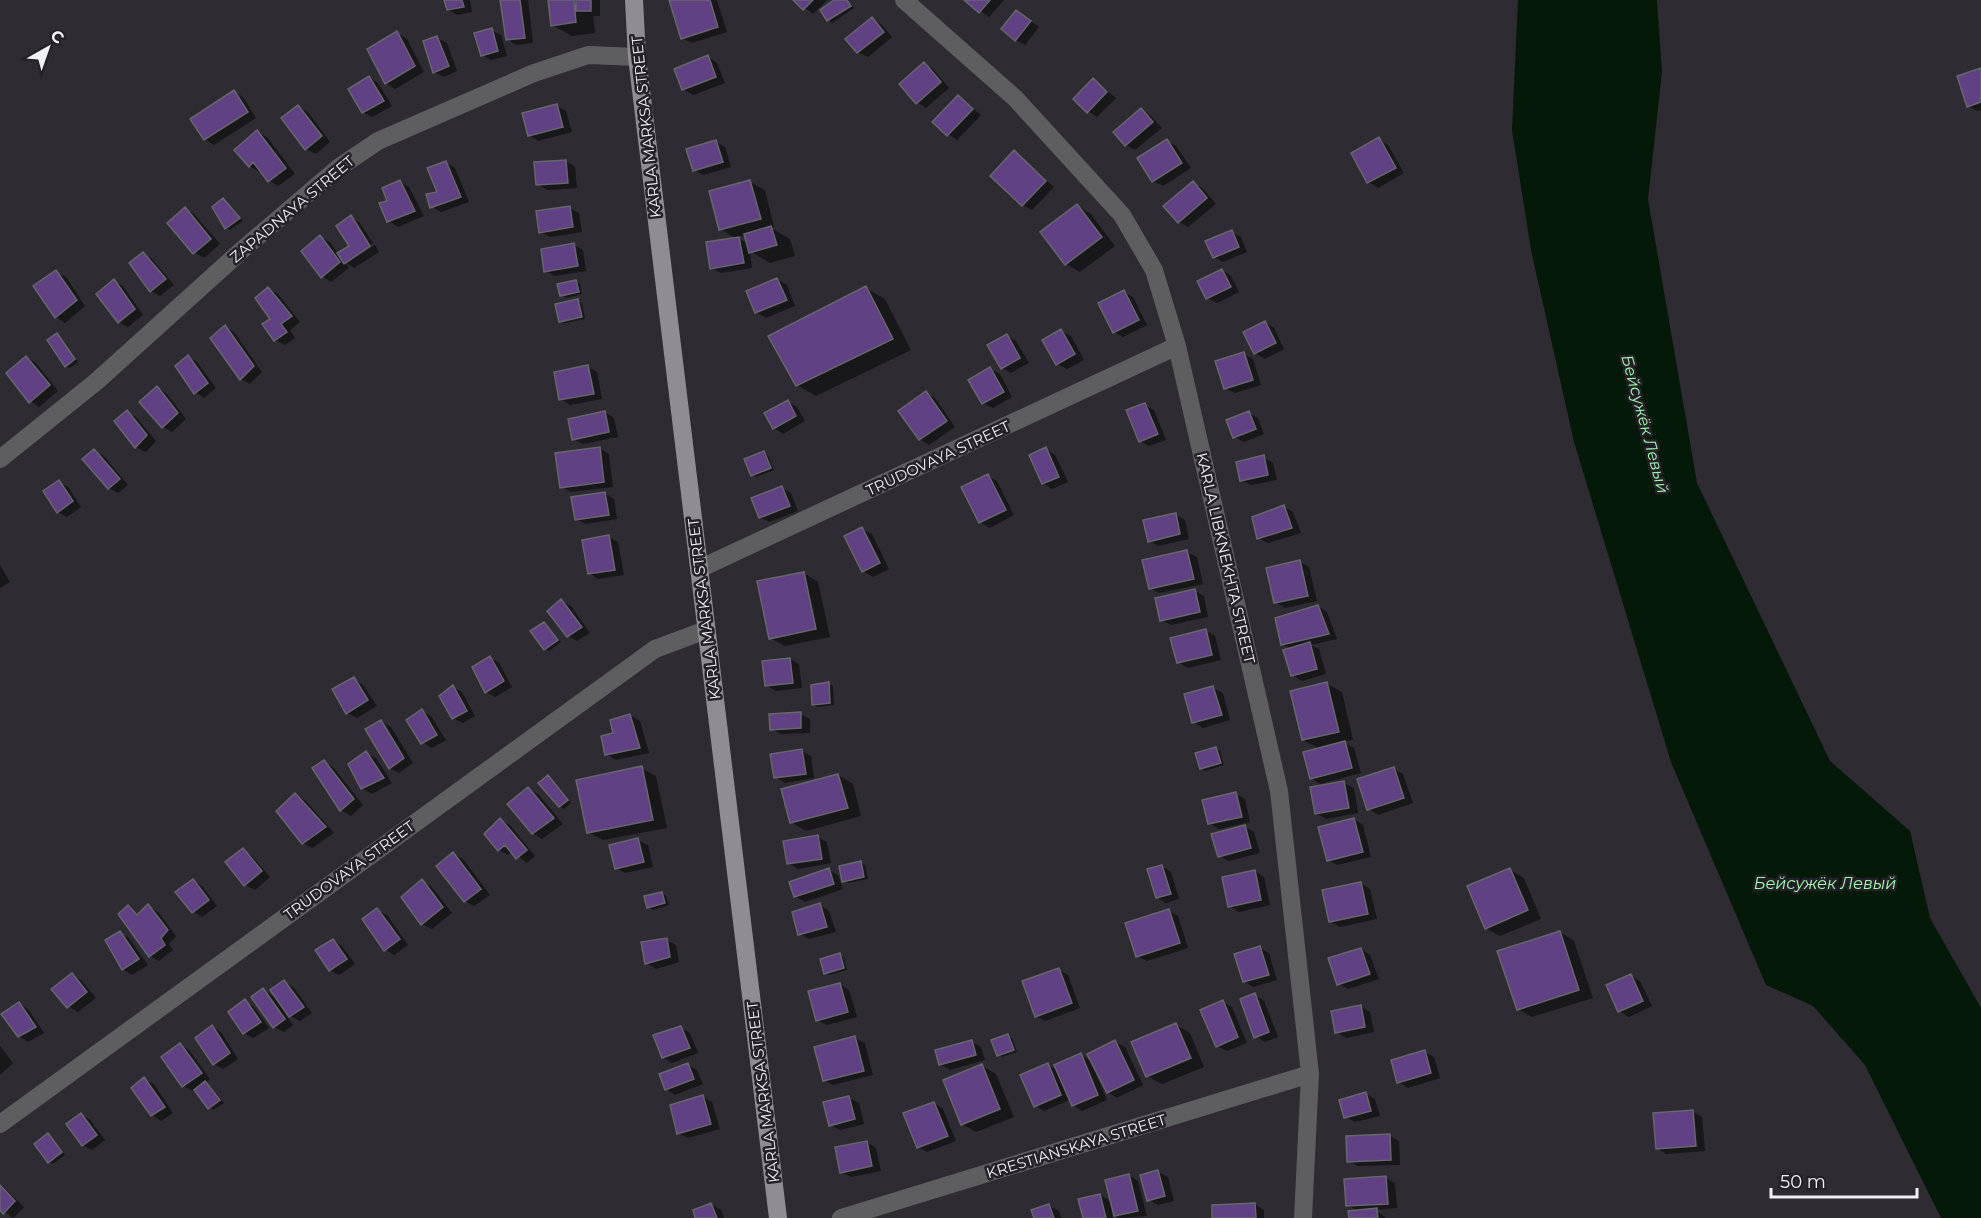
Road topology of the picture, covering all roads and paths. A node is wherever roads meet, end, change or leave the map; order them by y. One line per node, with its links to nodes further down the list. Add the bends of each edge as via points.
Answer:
1 (634, 0): 3 (main road, KARLA MARKSA STREET)
2 (904, 0): 4 (street, KARLA LIBKNEKHTA STREET, via 1015,98 1122,215 1154,270)
3 (636, 57): 5 (street, ZAPADNAYA STREET, via 588,55 544,69 378,141 338,168 97,381); 6 (main road, KARLA MARKSA STREET)
4 (1177, 346): 6 (street, TRUDOVAYA STREET); 8 (street, KARLA LIBKNEKHTA STREET, via 1279,791)
5 (0, 459)
6 (699, 569): 7 (main road, KARLA MARKSA STREET)
7 (706, 630): 9 (street, TRUDOVAYA STREET, via 655,649); 10 (main road, KARLA MARKSA STREET)
8 (1310, 1074): 11 (street, KRESTIANSKAYA STREET); 12 (street, KARLA LIBKNEKHTA STREET)
9 (0, 1124)
10 (778, 1218)
11 (841, 1218)
12 (1303, 1218)

